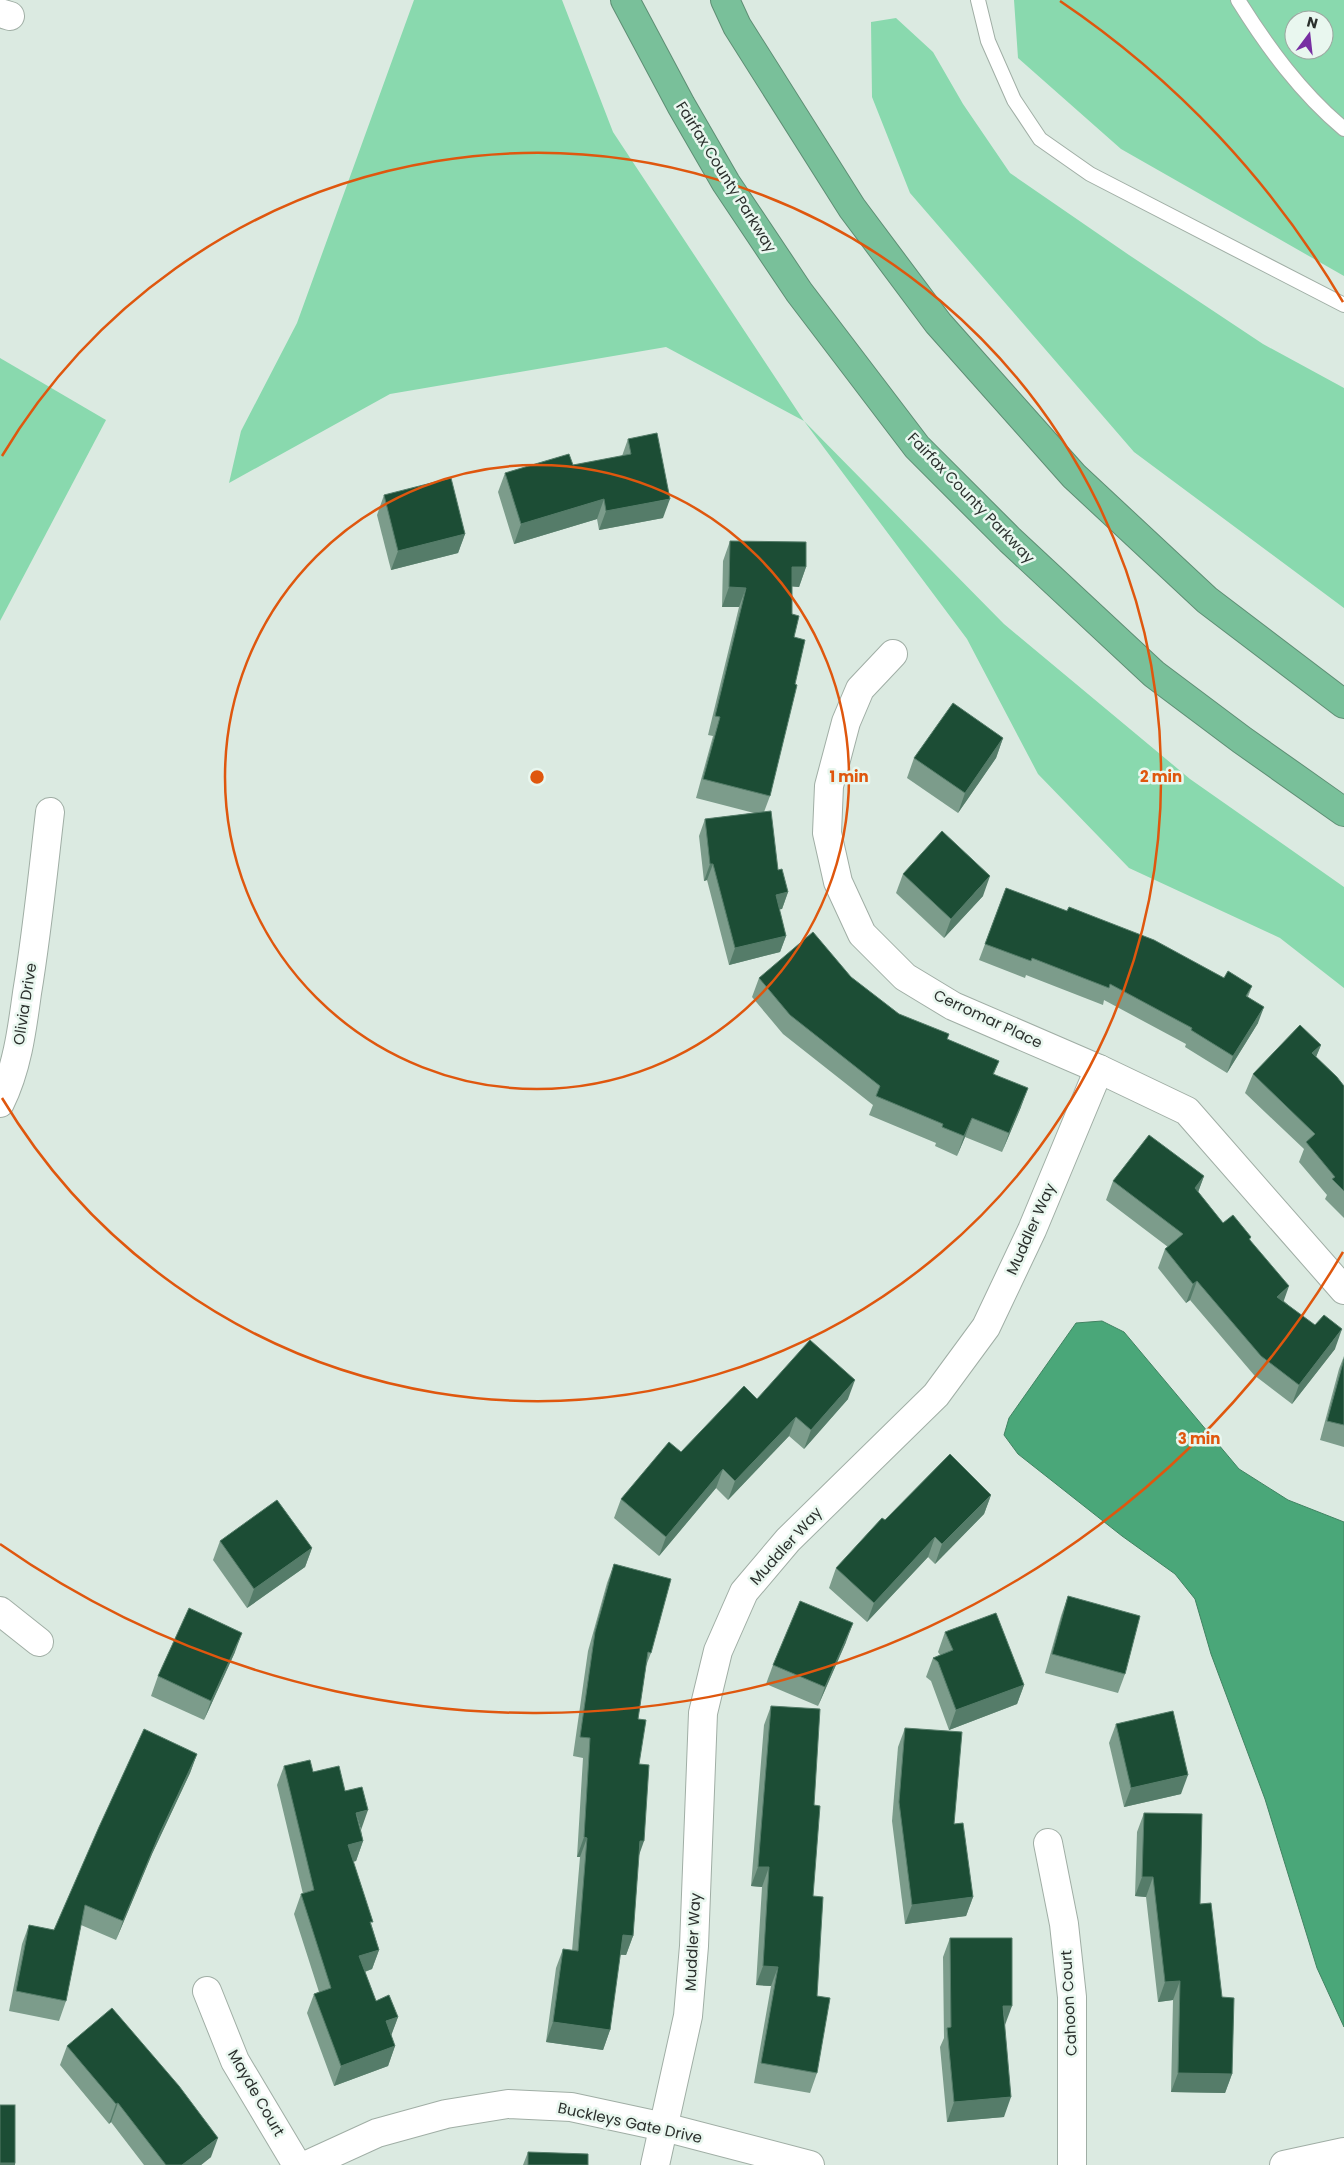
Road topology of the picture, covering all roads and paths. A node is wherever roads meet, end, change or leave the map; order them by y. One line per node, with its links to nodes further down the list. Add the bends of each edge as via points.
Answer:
1 (625, 0): 10 (highway, Fairfax County Parkway, via 726,182 799,292 917,446 1010,540 1154,674)
2 (725, 0): 8 (highway, via 737,26 852,208 938,323 1074,476 1207,600)
3 (978, 0): 6 (lane, via 988,42 1014,100 1040,139 1090,174)
4 (1238, 0): 5 (lane, via 1276,58 1329,117)
5 (1344, 129)
6 (1344, 305)
7 (893, 654): 11 (street, Cerromar Place, via 860,689 846,722 829,786 827,833 838,882 862,934 906,977 953,1006)
8 (1344, 704)
9 (50, 812): 12 (street, Olivia Drive, via 21,1036 12,1074)
10 (1344, 812)
11 (1099, 1069): 13 (street, Cerromar Place, via 1187,1111); 18 (street, Muddler Way, via 1032,1230 986,1327 936,1395 788,1540 744,1592 718,1651 703,1713 694,1946 688,2016)
12 (0, 1103)
13 (1344, 1290)
14 (0, 1611): 15 (street)
15 (39, 1642)
16 (1048, 1843): 24 (street, Cahoon Court, via 1064,1924 1072,1997)
17 (207, 1991): 20 (street, Mayde Court, via 235,2061)
18 (664, 2127): 21 (street, Buckleys Gate Drive, via 571,2107 508,2104 446,2114 377,2133); 22 (street, Muddler Way); 23 (street, Buckleys Gate Drive)
19 (1344, 2152): 25 (street)
20 (298, 2165)
21 (307, 2165)
22 (656, 2165)
23 (810, 2165)
24 (1072, 2165)
25 (1284, 2165)

